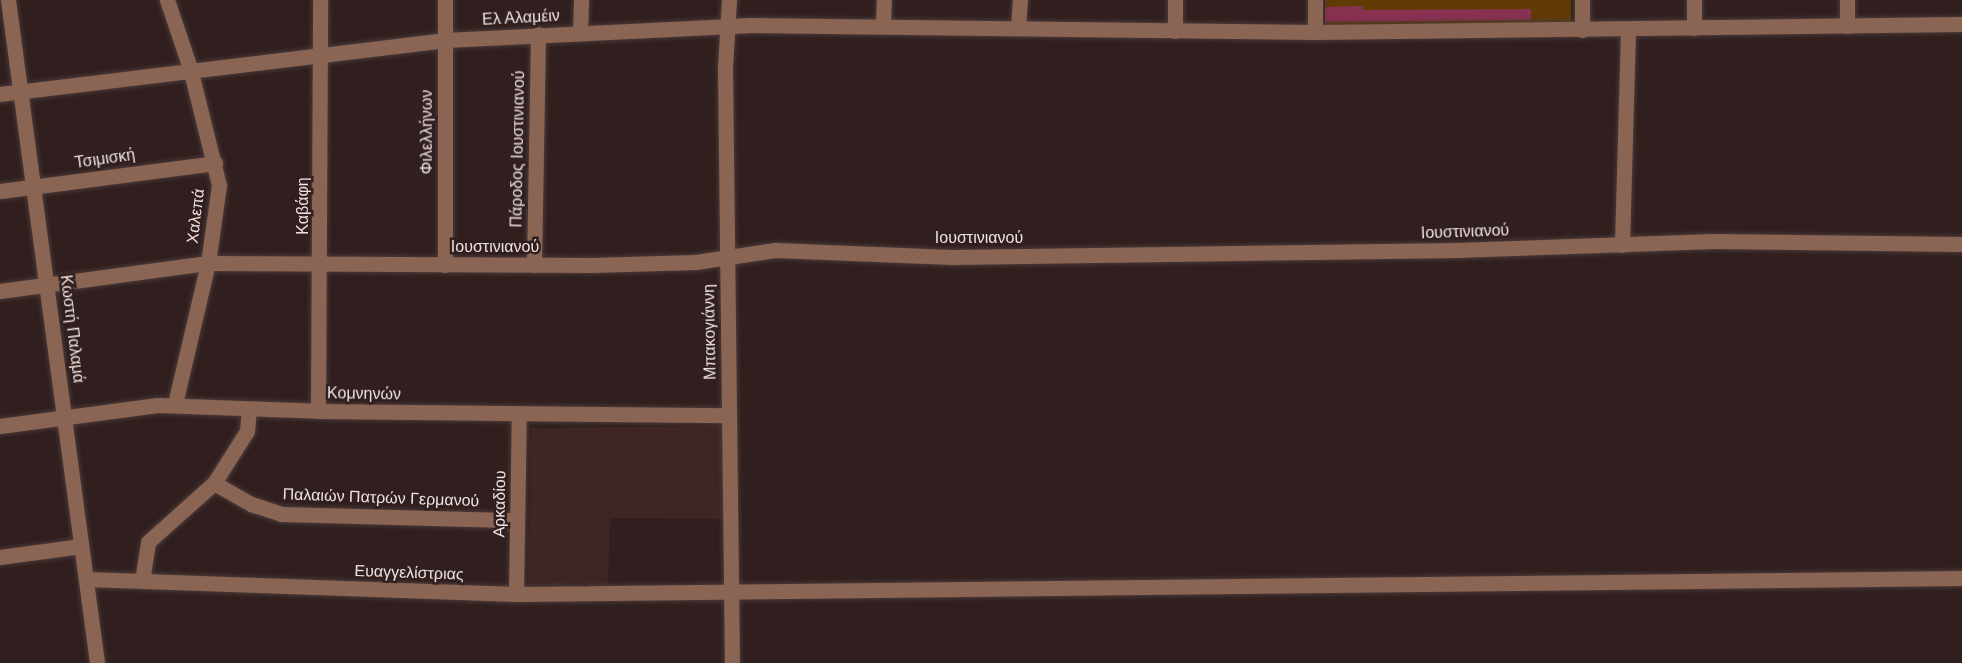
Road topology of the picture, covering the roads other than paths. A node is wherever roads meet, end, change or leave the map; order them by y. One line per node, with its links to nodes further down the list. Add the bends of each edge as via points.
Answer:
1 (8, 0): 29 (street, Κωστή Παλαμά)
2 (167, 0): 28 (street, Χαλεπά)
3 (320, 0): 27 (street, Καβάφη)
4 (446, 0): 26 (street, Φιλελλήνων)
5 (581, 0): 23 (street)
6 (729, 0): 16 (street, Μπακογιάννη)
7 (884, 0): 15 (street)
8 (1020, 0): 18 (street)
9 (1175, 0): 22 (street)
10 (1315, 0): 24 (street)
11 (1582, 0): 21 (street)
12 (1694, 0): 19 (street)
13 (1847, 0): 17 (street)
14 (1962, 24): 17 (street, Ελ Αλαμέιν)
15 (883, 25): 16 (street, Ελ Αλαμέιν); 18 (street, Ελ Αλαμέιν)
16 (726, 26): 23 (street, Ελ Αλαμέιν); 36 (street, Μπακογιάννη)
17 (1846, 26): 19 (street, Ελ Αλαμέιν)
18 (1018, 27): 22 (street, Ελ Αλαμέιν)
19 (1694, 28): 20 (street, Ελ Αλαμέιν)
20 (1628, 29): 21 (street, Ελ Αλαμέιν); 35 (street)
21 (1582, 30): 24 (street, Ελ Αλαμέιν)
22 (1175, 31): 24 (street, Ελ Αλαμέιν)
23 (580, 32): 25 (street, Ελ Αλαμέιν)
24 (1315, 32)
25 (538, 34): 26 (street, Ελ Αλαμέιν); 40 (street, Πάροδος Ιουστινιανού)
26 (445, 40): 27 (street, Ελ Αλαμέιν); 39 (street, Φιλελλήνων)
27 (321, 52): 28 (street, Ελ Αλαμέιν); 38 (street, Καβάφη)
28 (190, 68): 29 (street, Ελ Αλαμέιν); 31 (street, Χαλεπά)
29 (21, 91): 30 (street, Ελ Αλαμέιν); 32 (street, Κωστή Παλαμά)
30 (0, 94)
31 (215, 163): 32 (street, Τσιμισκή); 37 (street, Χαλεπά, via 218,203)
32 (34, 187): 33 (street, Τσιμισκή); 41 (street, Κωστή Παλαμά)
33 (0, 191)
34 (1962, 244): 35 (street, Ιουστινιανού)
35 (1622, 245): 36 (street, Ιουστινιανού, via 952,257 775,250)
36 (726, 256): 40 (street, Ιουστινιανού, via 696,262); 47 (street, Μπακογιάννη)
37 (208, 263): 38 (street, Ιουστινιανού); 41 (street, Ιουστινιανού); 43 (street, Χαλεπά)
38 (321, 264): 39 (street, Ιουστινιανού); 45 (street, Καβάφη)
39 (445, 265): 40 (street, Ιουστινιανού)
40 (534, 265)
41 (48, 285): 42 (street, Ιουστινιανού); 48 (street, Κωστή Παλαμά)
42 (0, 291)
43 (175, 404): 44 (street, Κομνηνών); 48 (street, Κομνηνών)
44 (249, 409): 45 (street, Κομνηνών); 50 (street, via 247,432)
45 (318, 411): 46 (street, Κομνηνών)
46 (519, 413): 47 (street, Κομνηνών); 51 (street, Αρκαδίου)
47 (729, 416): 57 (street, Μπακογιάννη)
48 (65, 417): 49 (street, Κομνηνών); 52 (street, Κωστή Παλαμά)
49 (0, 426)
50 (214, 483): 51 (street, Παλαιών Πατρών Γερμανού, via 251,504 281,514); 56 (street, via 148,542)
51 (517, 520): 58 (street, Αρκαδίου)
52 (81, 546): 53 (street); 55 (street, Κωστή Παλαμά)
53 (0, 557)
54 (1962, 578): 57 (street, Ευαγγελίστριας)
55 (86, 579): 56 (street, Ευαγγελίστριας); 59 (street, Κωστή Παλαμά)
56 (142, 581): 58 (street, Ευαγγελίστριας)
57 (732, 591): 58 (street, Ευαγγελίστριας); 60 (street, Μπακογιάννη)
58 (516, 594)
59 (97, 663)
60 (732, 663)

